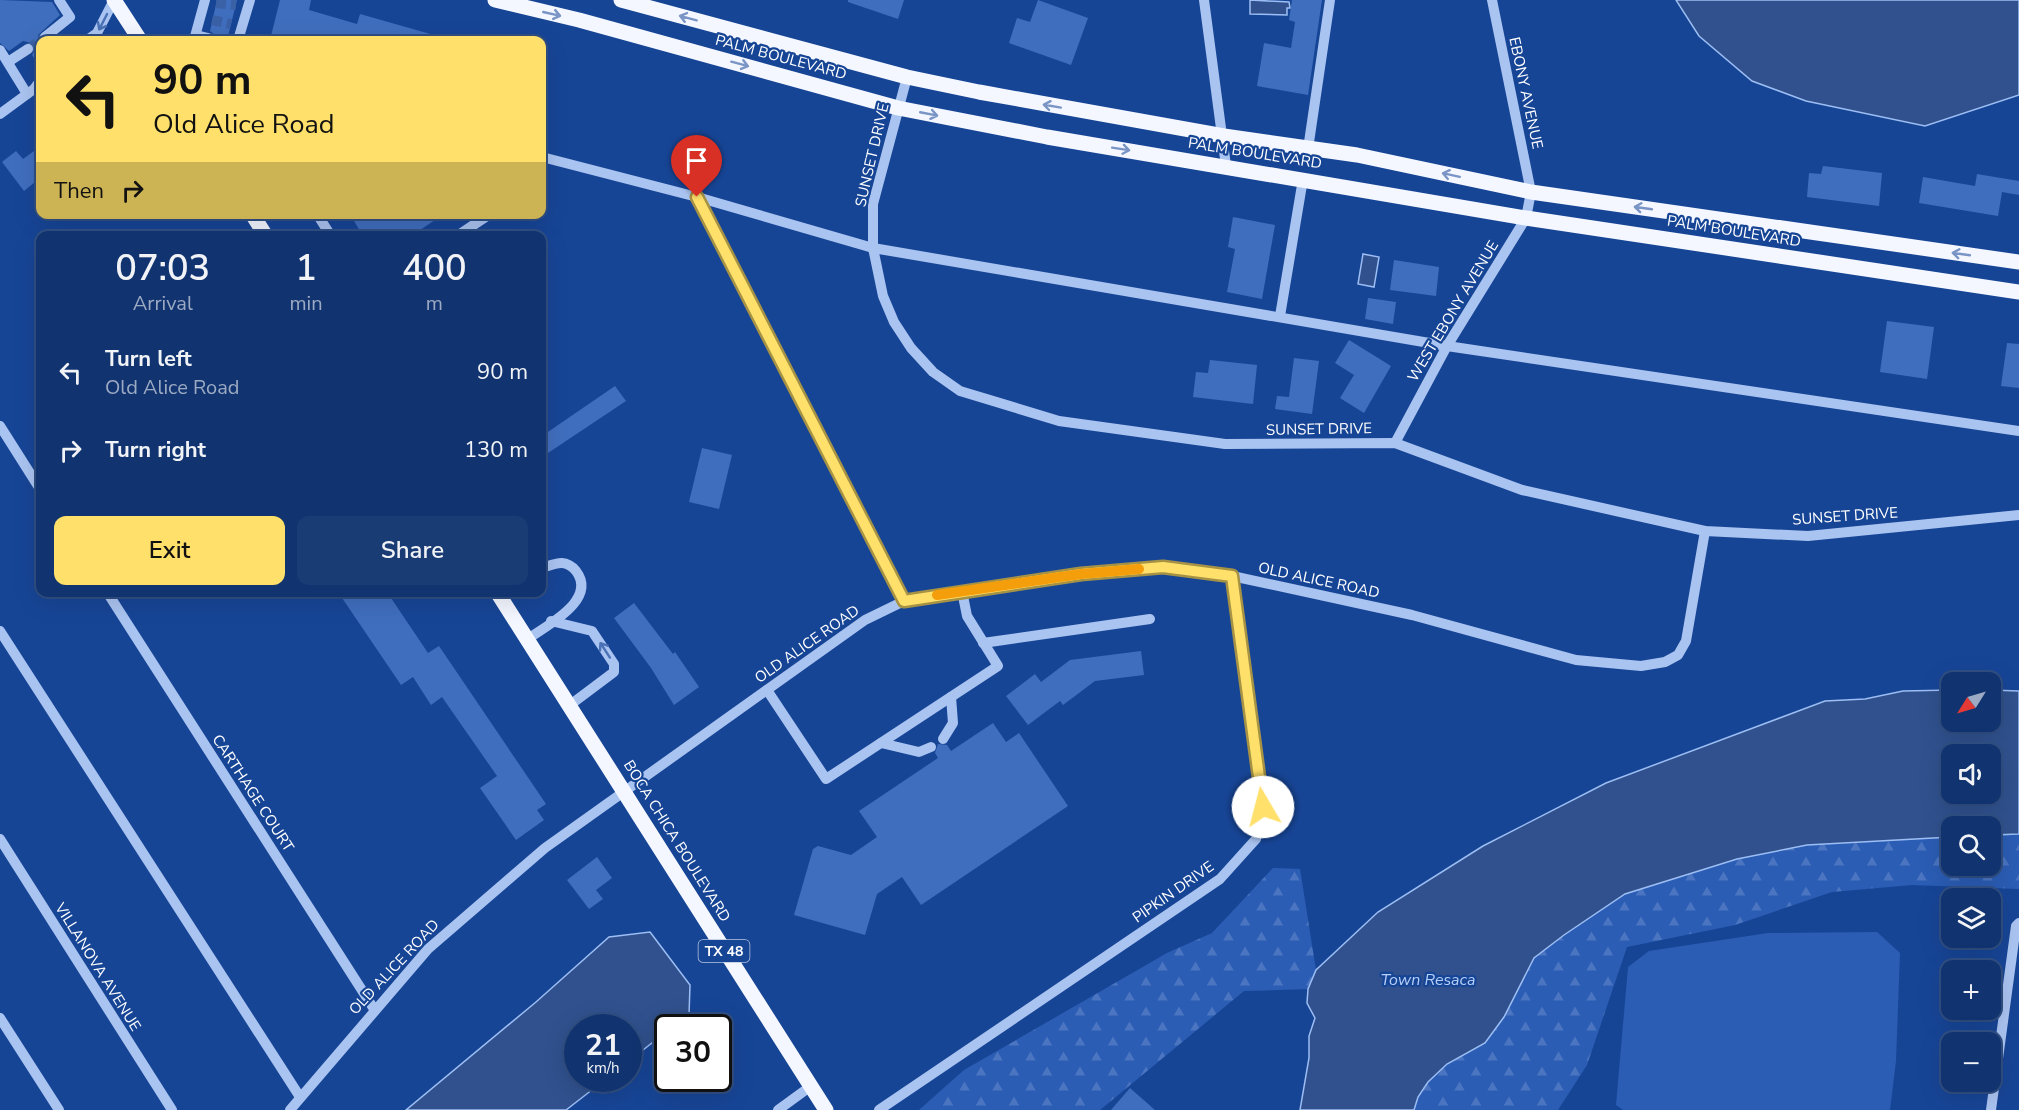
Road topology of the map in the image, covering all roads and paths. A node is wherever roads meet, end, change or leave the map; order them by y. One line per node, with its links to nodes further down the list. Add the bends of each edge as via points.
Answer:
1 (59, 0): 12 (street, via 70,17)
2 (114, 0): 13 (street, one-way to 13); 14 (main road)
3 (495, 0): 22 (main road, PALM BOULEVARD, one-way to 22)
4 (621, 0): 20 (main road, PALM BOULEVARD, one-way to 4)
5 (1204, 0): 24 (street)
6 (1330, 0): 25 (street)
7 (1491, 0): 29 (street, EBONY AVENUE)
8 (209, 1): 10 (street)
9 (244, 5): 16 (street)
10 (201, 17): 11 (street); 15 (street)
11 (212, 20)
12 (46, 36)
13 (93, 36)
14 (137, 36)
15 (196, 36)
16 (238, 36)
17 (28, 49): 19 (street)
18 (0, 50): 19 (street)
19 (8, 62): 21 (street)
20 (907, 77): 22 (street, SUNSET DRIVE); 24 (main road, PALM BOULEVARD, one-way to 20)
21 (36, 88): 23 (street)
22 (898, 108): 27 (main road, PALM BOULEVARD, one-way to 27); 34 (street, SUNSET DRIVE, via 873,204)
23 (0, 114)
24 (1224, 136): 25 (main road, PALM BOULEVARD); 27 (street)
25 (1308, 148): 29 (main road, PALM BOULEVARD, one-way to 25)
26 (546, 158): 30 (street)
27 (1226, 166): 28 (main road, PALM BOULEVARD)
28 (1303, 179): 31 (main road, PALM BOULEVARD); 37 (street)
29 (1531, 192): 31 (street, WEST EBONY AVENUE); 35 (main road, PALM BOULEVARD, one-way to 29)
30 (697, 197): 34 (street); 50 (street)
31 (1526, 218): 36 (main road, PALM BOULEVARD); 38 (street, WEST EBONY AVENUE)
32 (482, 219): 33 (street)
33 (464, 231)
34 (873, 248): 37 (street); 41 (street, SUNSET DRIVE, via 883,296 894,322 933,372 960,391 1059,422 1225,444)
35 (2019, 262)
36 (2019, 292)
37 (1280, 316): 38 (street)
38 (1447, 346): 40 (street); 41 (street, WEST EBONY AVENUE)
39 (0, 426): 42 (street)
40 (2019, 431)
41 (1395, 443): 44 (street, SUNSET DRIVE, via 1522,490)
42 (36, 483)
43 (2019, 516): 44 (street, SUNSET DRIVE, via 1808,536)
44 (1705, 531): 46 (street, OLD ALICE ROAD, via 1686,641 1678,654 1665,662 1641,666 1576,660 1412,615)
45 (546, 567): 52 (street, via 560,562 569,564 583,590 576,602)
46 (1232, 576): 47 (street, OLD ALICE ROAD, via 1163,567); 74 (street, PIPKIN DRIVE, via 1263,807 1256,839 1220,879)
47 (962, 591): 50 (street, OLD ALICE ROAD); 55 (street, via 967,616)
48 (110, 597): 65 (street, CARTHAGE COURT)
49 (500, 597): 54 (main road, BOCA CHICA BOULEVARD / TX 48)
50 (904, 601): 56 (street, OLD ALICE ROAD, via 865,620)
51 (1150, 619): 55 (street)
52 (551, 621): 54 (street); 58 (street, one-way to 52, via 614,672 614,664 592,631)
53 (0, 631): 68 (street)
54 (528, 639): 58 (main road, BOCA CHICA BOULEVARD / TX 48)
55 (983, 643): 57 (street, via 998,666)
56 (767, 690): 60 (street, via 826,780); 62 (street, OLD ALICE ROAD)
57 (951, 697): 59 (street, via 953,723); 60 (street)
58 (570, 705): 62 (main road, BOCA CHICA BOULEVARD / TX 48)
59 (943, 739)
60 (881, 743): 61 (street, via 919,752)
61 (931, 747)
62 (626, 791): 65 (street, OLD ALICE ROAD, via 545,848 478,904 428,949); 67 (main road, BOCA CHICA BOULEVARD / TX 48)
63 (0, 840): 70 (street, VILLANOVA AVENUE)
64 (2019, 923): 75 (street)
65 (374, 1009): 68 (street, OLD ALICE ROAD)
66 (0, 1018): 69 (street)
67 (811, 1086): 72 (street); 73 (main road, BOCA CHICA BOULEVARD / TX 48)
68 (300, 1097): 71 (street, OLD ALICE ROAD)
69 (59, 1110)
70 (172, 1110)
71 (290, 1110)
72 (778, 1110)
73 (826, 1110)
74 (879, 1110)
75 (1991, 1110)

